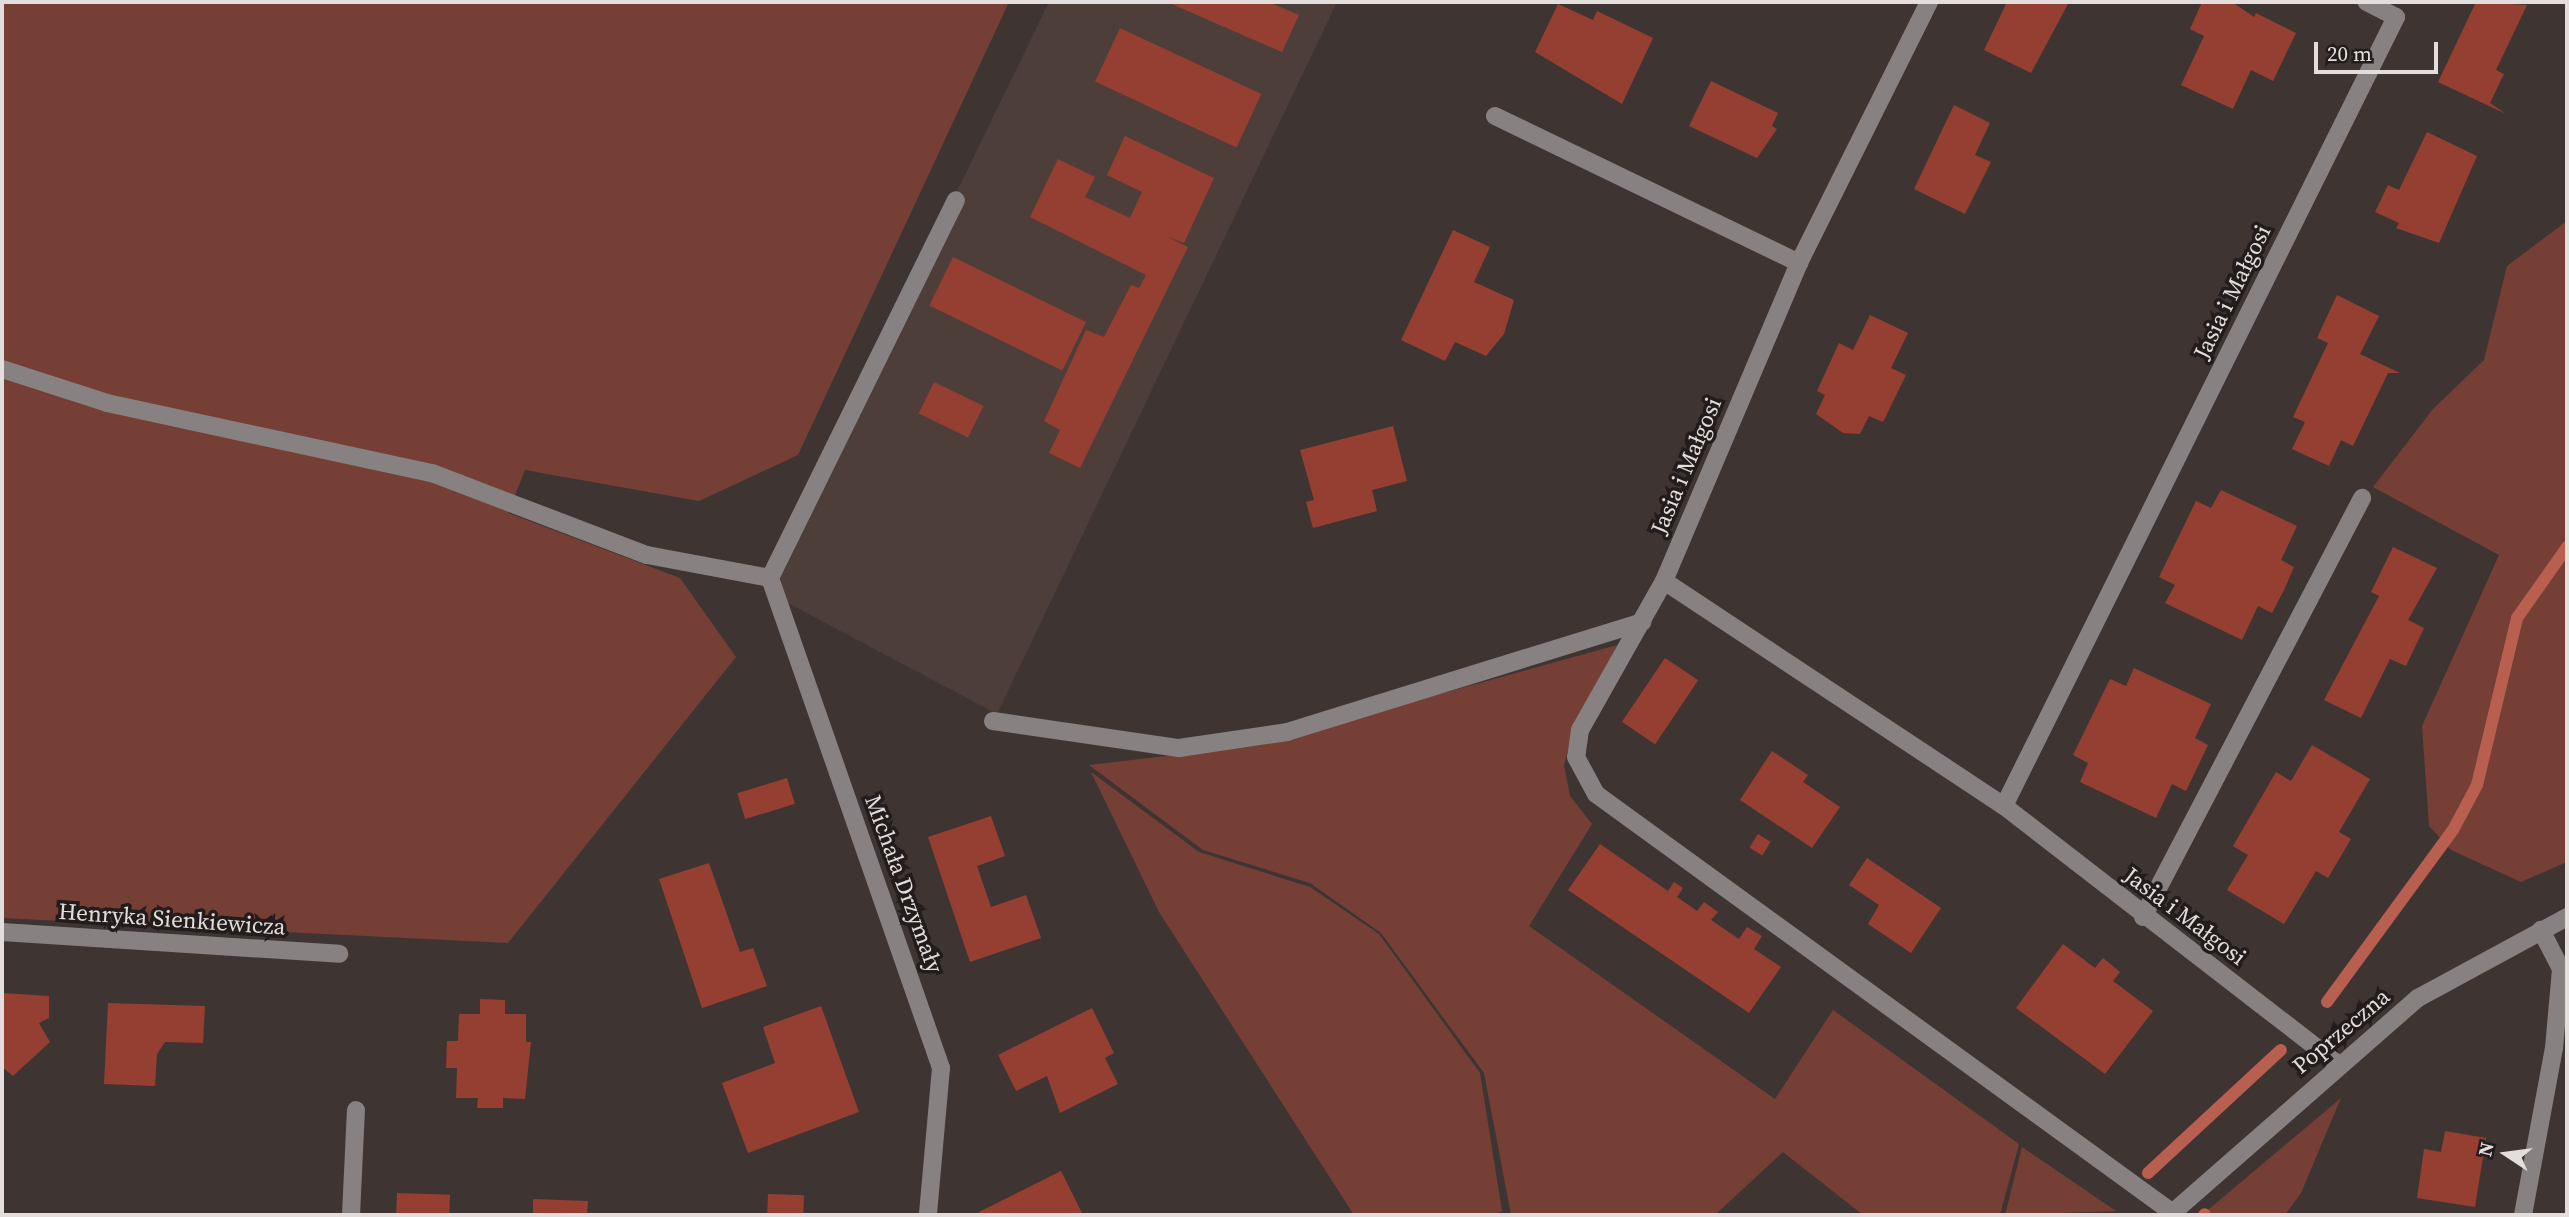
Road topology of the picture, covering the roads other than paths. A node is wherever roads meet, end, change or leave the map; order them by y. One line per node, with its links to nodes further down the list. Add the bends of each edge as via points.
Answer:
1 (1929, 2): 6 (street, Jasia i Małgosi)
2 (2367, 2): 3 (street, Jasia i Małgosi)
3 (2400, 9): 13 (street, Jasia i Małgosi)
4 (1495, 116): 6 (street)
5 (956, 200): 9 (street)
6 (1799, 263): 10 (street, Jasia i Małgosi)
7 (2, 369): 9 (street, via 107,403 432,473 647,555)
8 (2362, 498): 14 (street)
9 (770, 578): 23 (street, Michała Drzymały, via 941,1068)
10 (1664, 581): 11 (street); 13 (street, Jasia i Małgosi)
11 (1642, 622): 12 (street, via 1287,732 1179,748); 21 (street, via 1580,730 1576,757 1596,794)
12 (993, 721)
13 (2004, 806): 14 (street, Jasia i Małgosi)
14 (2143, 917): 19 (street, Jasia i Małgosi)
15 (2567, 917): 16 (street, Poprzeczna)
16 (2541, 930): 19 (street, Poprzeczna, via 2418,999); 24 (street, via 2561,969 2554,1048)
17 (2, 932): 18 (street, Henryka Sienkiewicza)
18 (339, 954)
19 (2338, 1064): 21 (street, Poprzeczna)
20 (356, 1110): 22 (street)
21 (2171, 1214)
22 (351, 1215)
23 (928, 1215)
24 (2523, 1215)

